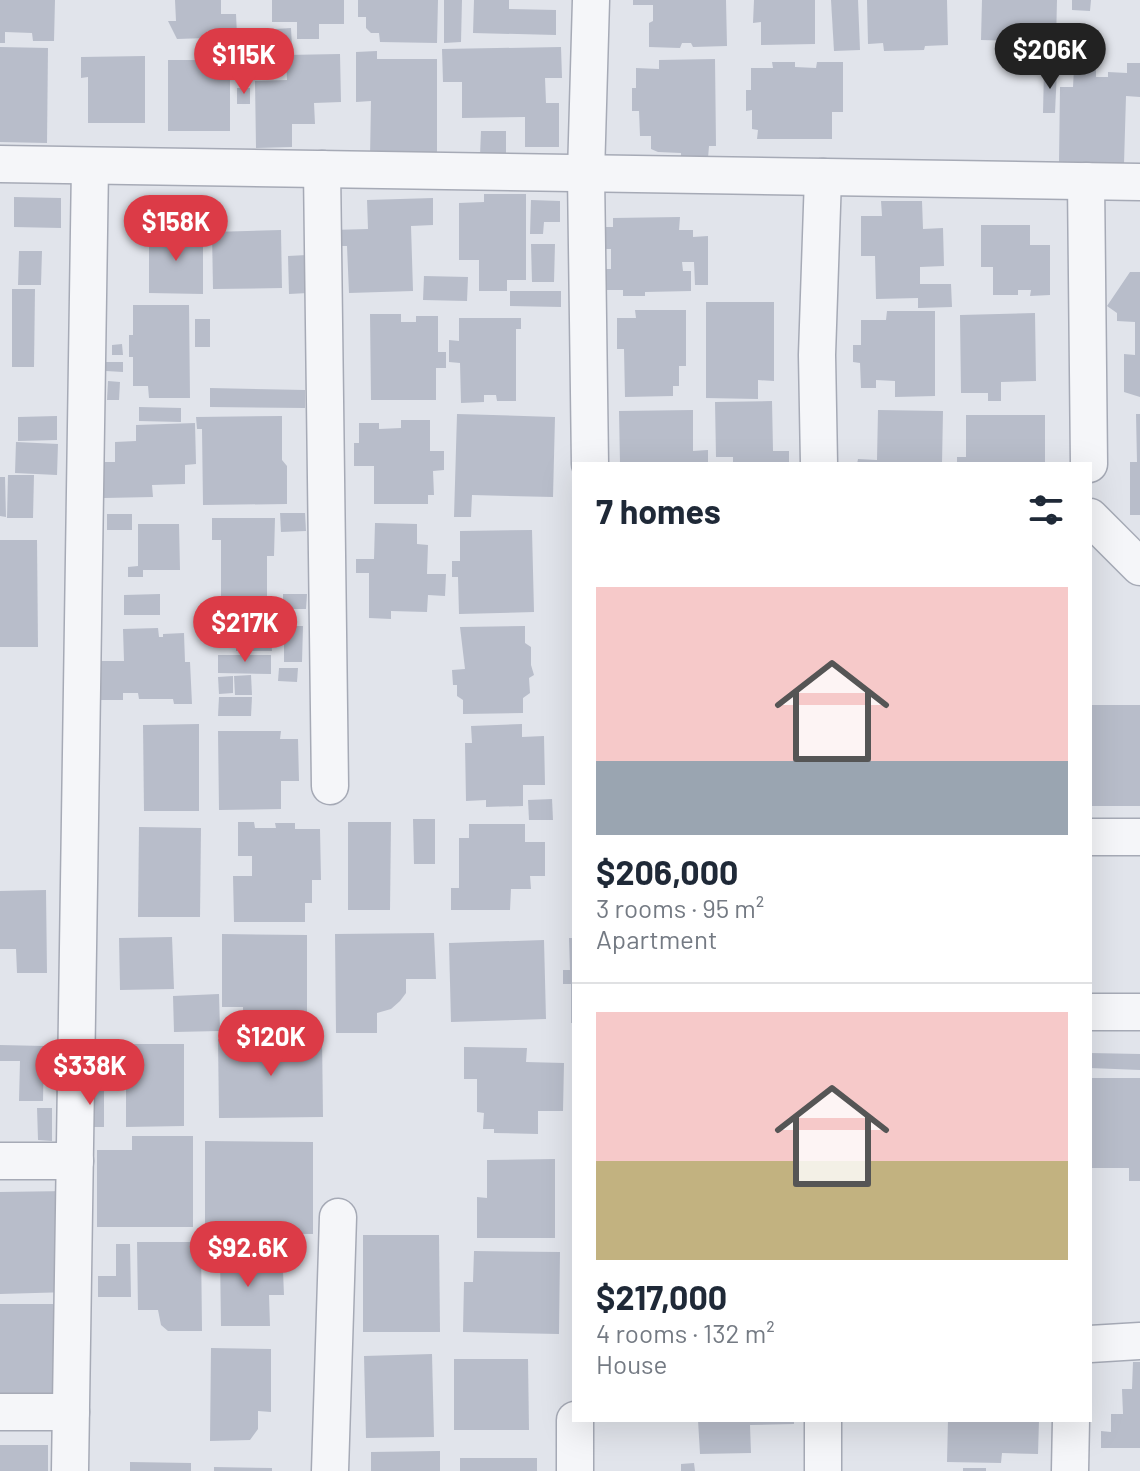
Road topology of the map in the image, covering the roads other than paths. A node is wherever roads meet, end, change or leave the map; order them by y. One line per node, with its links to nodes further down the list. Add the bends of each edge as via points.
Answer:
1 (591, 0): 5 (street)
2 (0, 164): 3 (street)
3 (90, 166): 4 (street); 20 (street)
4 (322, 169): 5 (street); 14 (street)
5 (586, 174): 6 (street); 9 (street)
6 (823, 177): 7 (street); 10 (street)
7 (1086, 181): 8 (street); 11 (street)
8 (1140, 182)
9 (590, 462)
10 (819, 462)
11 (1089, 462)
12 (1092, 519): 13 (street)
13 (1140, 567)
14 (330, 786)
15 (1092, 837): 16 (street)
16 (1140, 837)
17 (1092, 1012): 18 (street)
18 (1140, 1012)
19 (0, 1161): 20 (street)
20 (75, 1161): 25 (street)
21 (338, 1217): 30 (street)
22 (1140, 1341): 23 (street)
23 (1092, 1344)
24 (0, 1412): 25 (street)
25 (71, 1412): 29 (street)
26 (575, 1422): 31 (street)
27 (823, 1422): 32 (street)
28 (1071, 1422): 33 (street)
29 (70, 1471)
30 (330, 1471)
31 (575, 1471)
32 (823, 1471)
33 (1070, 1471)

